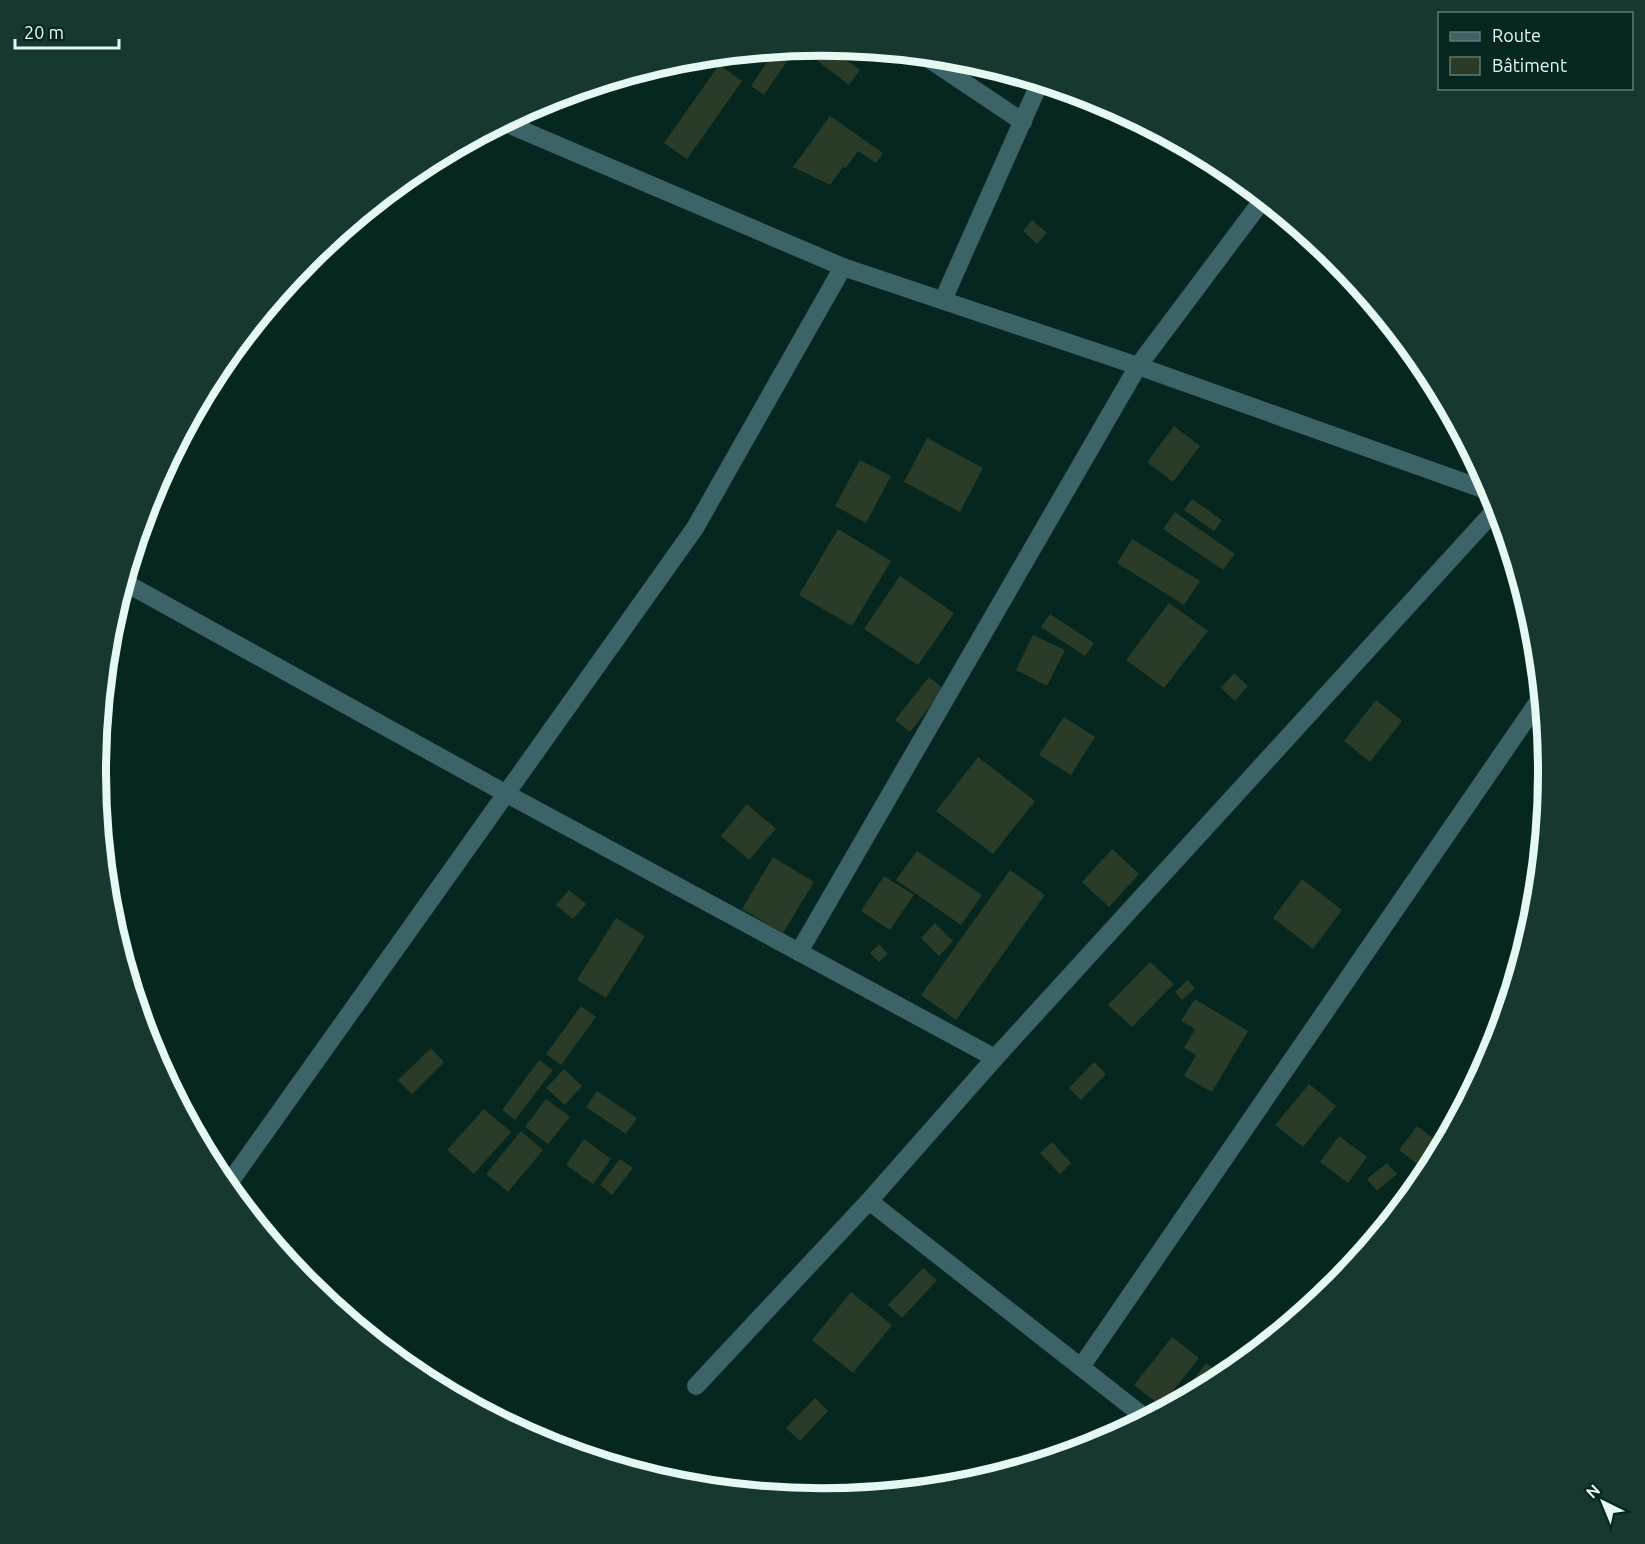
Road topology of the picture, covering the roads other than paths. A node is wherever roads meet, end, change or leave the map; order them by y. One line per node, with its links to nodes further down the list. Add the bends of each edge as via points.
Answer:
1 (939, 65): 3 (street)
2 (1037, 89): 3 (street)
3 (1023, 122): 7 (street)
4 (513, 126): 6 (street)
5 (1259, 204): 8 (street)
6 (843, 267): 7 (street); 13 (street, via 694,528)
7 (943, 300): 8 (street)
8 (1138, 366): 9 (street); 14 (street)
9 (1480, 489)
10 (1491, 515): 15 (street)
11 (130, 586): 13 (street)
12 (1535, 706): 18 (street)
13 (505, 793): 14 (street); 16 (street)
14 (799, 952): 15 (street)
15 (995, 1058): 17 (street)
16 (233, 1178)
17 (869, 1201): 18 (street); 19 (street)
18 (1081, 1367): 20 (street)
19 (696, 1386)
20 (1141, 1414)

